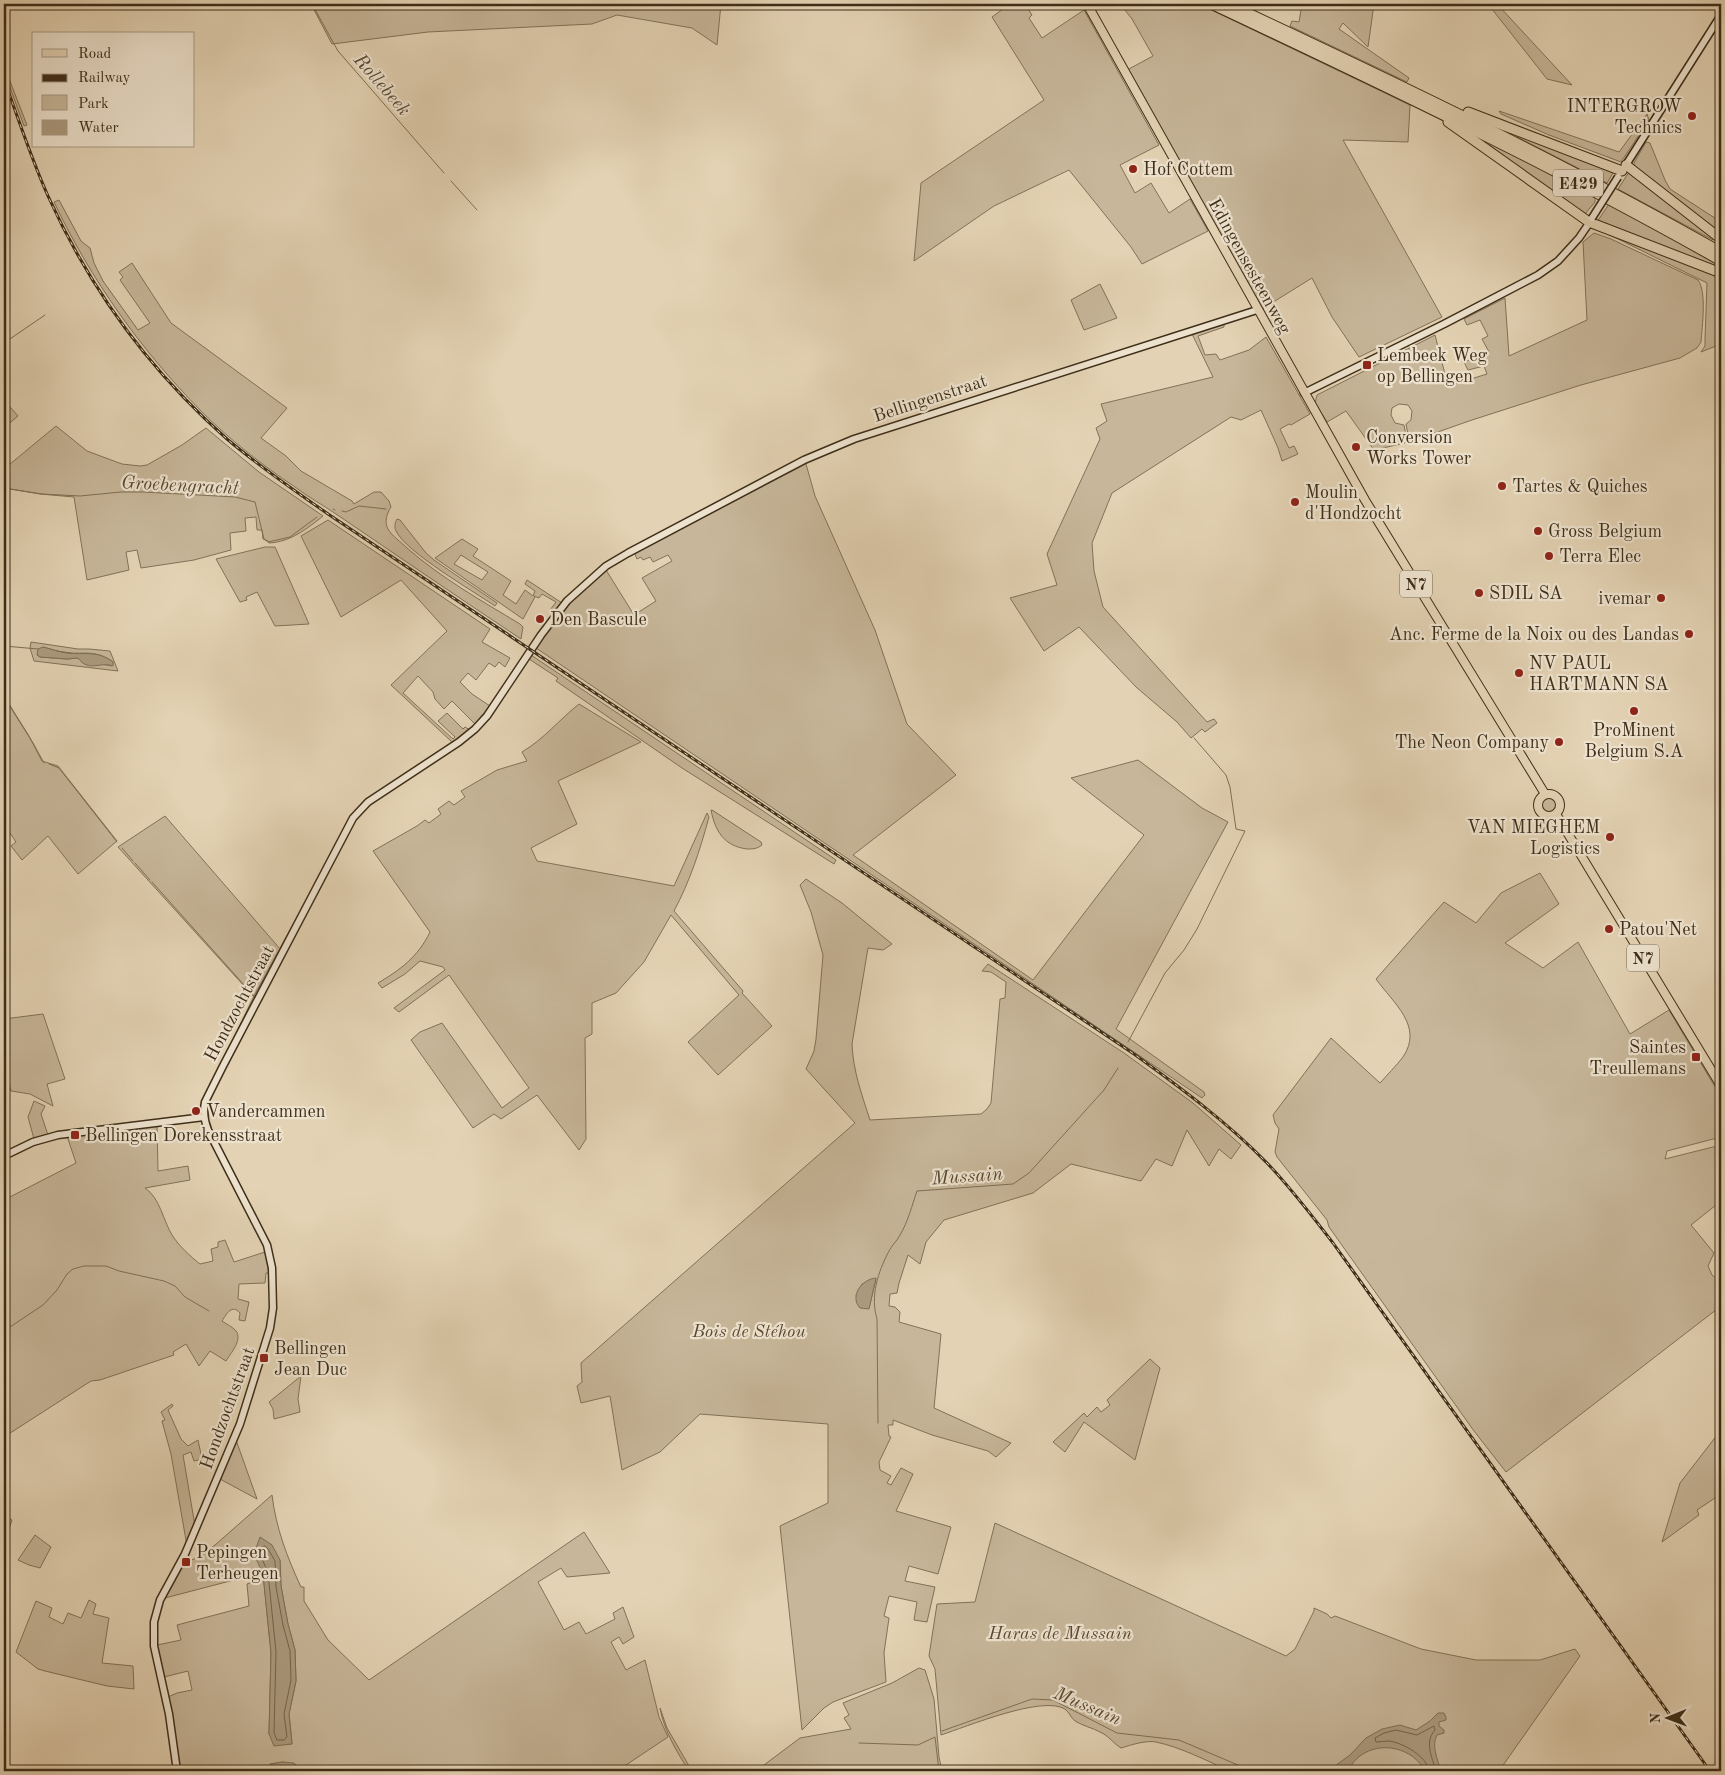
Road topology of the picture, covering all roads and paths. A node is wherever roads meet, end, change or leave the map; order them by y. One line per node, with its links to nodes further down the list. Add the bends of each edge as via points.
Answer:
1 (1087, 4): 13 (main road, Edingensesteenweg / N7)
2 (1211, 4): 5 (highway, E429)
3 (1229, 4): 6 (highway, E429)
4 (1721, 15): 7 (street)
5 (1432, 109): 8 (highway); 11 (highway, E429)
6 (1450, 109): 7 (highway, via 1466,112); 10 (highway, E429)
7 (1622, 171): 8 (street, bridge); 9 (highway)
8 (1591, 220): 12 (highway); 14 (street, via 1558,261 1538,275)
9 (1721, 239)
10 (1721, 252)
11 (1721, 261)
12 (1721, 273)
13 (1257, 310): 14 (main road, Edingensesteenweg / N7); 15 (street, Bellingenstraat, via 854,438 804,460)
14 (1304, 393): 16 (main road, Edingensesteenweg / N7, via 1364,500)
15 (628, 553): 19 (street, Hondzochtstraat, via 601,570 567,601 475,729 368,802 353,818 205,1102)
16 (1545, 794): 17 (main road, via 1559,798 1561,807); 17 (main road, via 1539,800 1539,810 1545,816)
17 (1556, 814): 18 (main road, N7)
18 (1721, 1086)
19 (204, 1117): 20 (street, via 58,1135 33,1142); 21 (street, Hondzochtstraat, via 266,1245 272,1268 273,1308 268,1336 240,1424 178,1570 160,1600 154,1628 154,1646)
20 (4, 1156)
21 (177, 1771)

